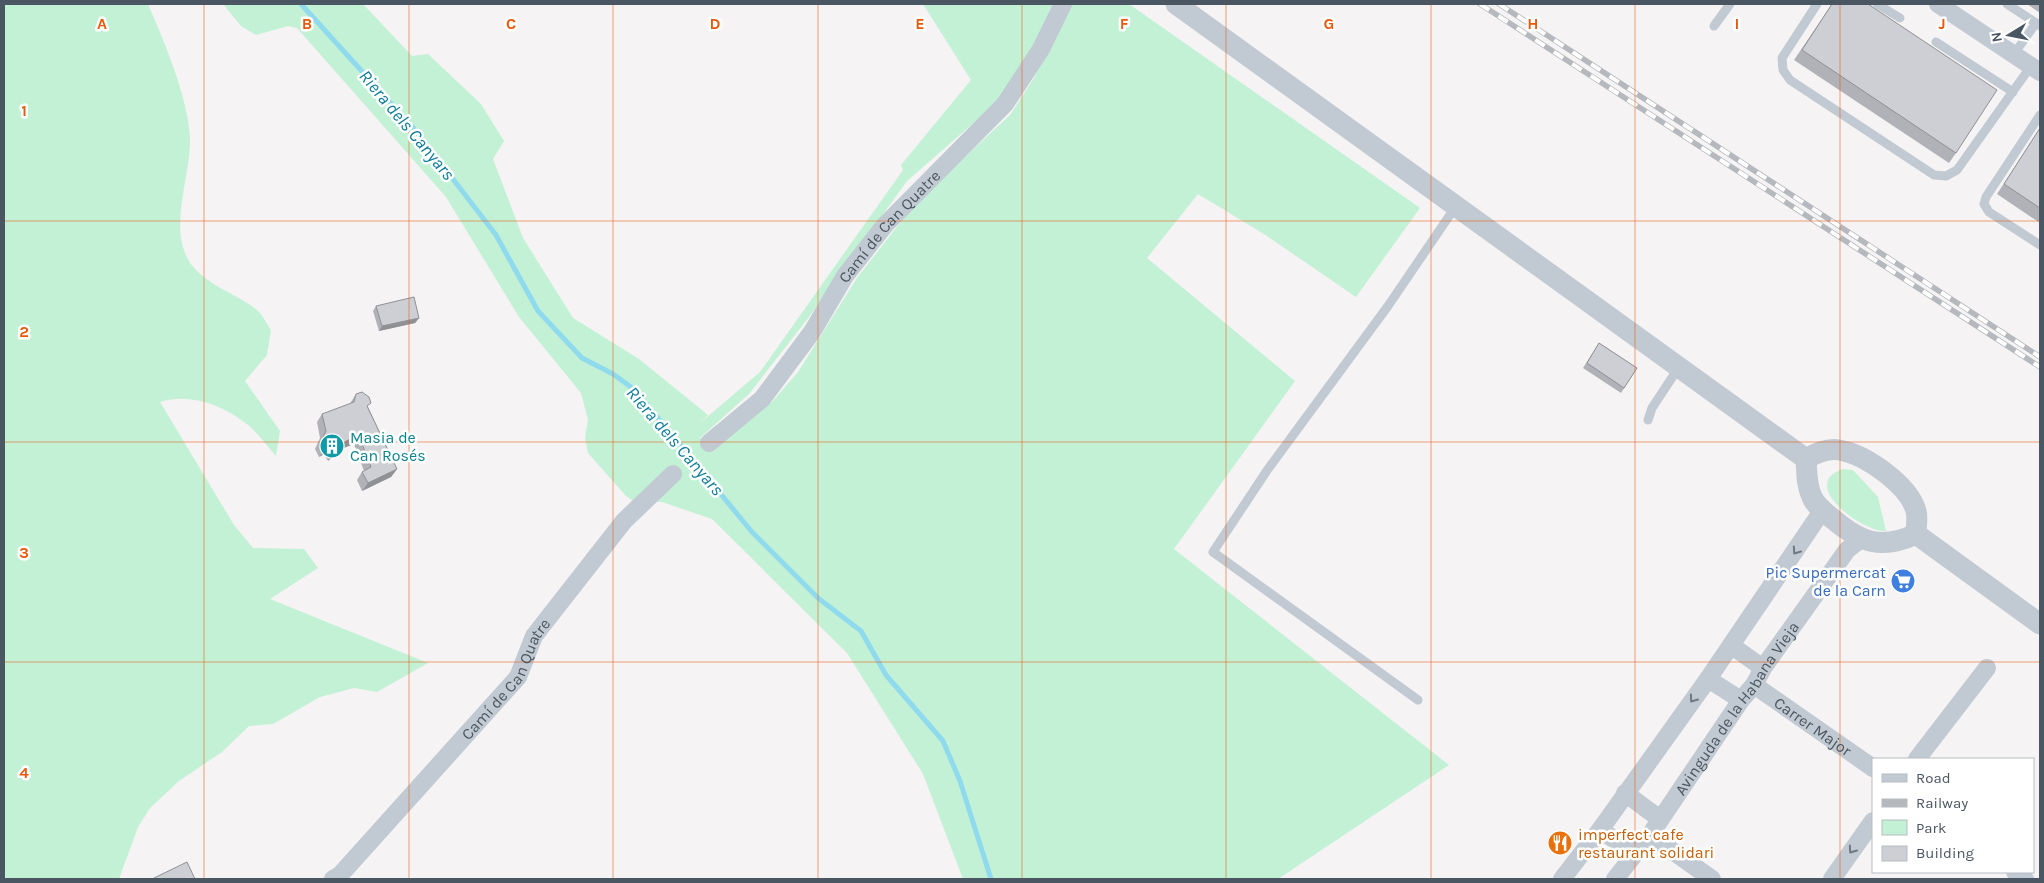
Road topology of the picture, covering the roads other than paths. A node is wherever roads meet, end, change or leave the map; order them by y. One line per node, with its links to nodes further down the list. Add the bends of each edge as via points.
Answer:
1 (1063, 4): 20 (street, Camí de Can Quatre, via 1041,49 1005,104 884,224 845,276 812,332 762,399)
2 (1176, 4): 16 (street)
3 (1730, 4): 10 (lane)
4 (1817, 4): 14 (lane, via 1782,58 1783,70 1790,80 1934,175 1946,176 1957,170)
5 (1877, 4): 8 (lane)
6 (1938, 4): 12 (street)
7 (2007, 4): 9 (lane)
8 (1900, 18)
9 (2038, 24): 12 (lane)
10 (1714, 26)
11 (1936, 42): 14 (lane)
12 (2014, 54): 13 (street)
13 (2036, 69): 14 (lane)
14 (2013, 92)
15 (2040, 115): 17 (lane, via 1984,204 1988,212)
16 (1456, 206): 18 (street); 32 (lane, via 1388,306 1268,469 1213,552)
17 (2040, 245)
18 (1679, 367): 19 (lane, via 1652,408); 21 (street)
19 (1648, 420)
20 (709, 443)
21 (1806, 459): 23 (street, via 1807,482); 24 (street, via 1818,452 1838,449 1875,466 1901,487 1916,510)
22 (673, 474): 42 (street, Camí de Can Quatre, via 624,521 534,636 518,677)
23 (1822, 511): 25 (street); 27 (street, one-way to 27)
24 (1916, 534): 25 (street, via 1892,542); 26 (street)
25 (1861, 539): 28 (street, Avinguda de la Habana Vieja, via 1847,550)
26 (2040, 624)
27 (1732, 646): 28 (street); 30 (street)
28 (1763, 668): 31 (street, Avinguda de la Habana Vieja)
29 (1987, 668): 34 (street)
30 (1708, 679): 33 (street); 36 (street, one-way to 36)
31 (1754, 685): 33 (street, Avinguda de la Habana Vieja); 35 (street, Carrer Major)
32 (1418, 700)
33 (1741, 700): 37 (street, Avinguda de la Habana Vieja)
34 (1918, 758)
35 (1872, 767)
36 (1626, 793): 37 (street); 39 (street)
37 (1660, 818): 40 (street, Avinguda de la Habana Vieja)
38 (1872, 822): 46 (street, one-way to 46)
39 (1600, 830): 41 (street); 43 (street)
40 (1650, 835): 41 (street, Avinguda de la Habana Vieja); 45 (street)
41 (1636, 853): 44 (street, Avinguda de la Habana Vieja)
42 (333, 879)
43 (1562, 879)
44 (1616, 879)
45 (1712, 879)
46 (1832, 879)

